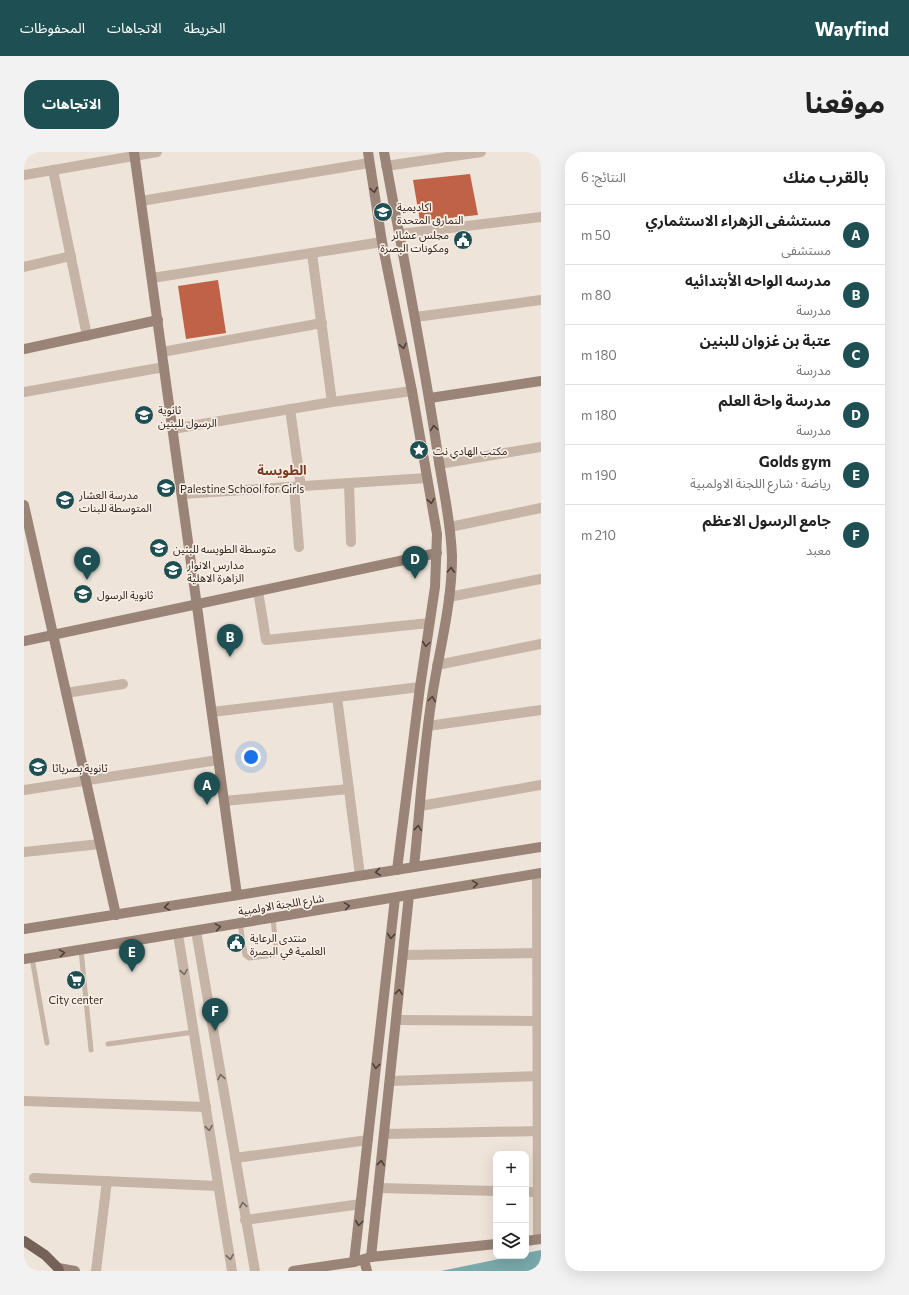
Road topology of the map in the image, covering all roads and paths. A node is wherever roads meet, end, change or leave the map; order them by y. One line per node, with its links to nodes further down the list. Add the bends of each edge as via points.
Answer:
1 (157, 152): 5 (street)
2 (368, 152): 6 (street)
3 (384, 152): 7 (street)
4 (481, 152): 7 (street)
5 (135, 154): 8 (street); 10 (street)
6 (370, 163): 10 (street); 13 (street, one-way to 13)
7 (386, 166): 12 (street)
8 (53, 170): 9 (street); 15 (street)
9 (24, 175)
10 (141, 201): 17 (street)
11 (541, 217): 12 (street)
12 (400, 234): 19 (street)
13 (382, 242): 14 (street); 23 (street)
14 (312, 254): 17 (street); 21 (street)
15 (71, 256): 16 (street); 24 (street)
16 (24, 267)
17 (152, 278): 20 (street)
18 (541, 300): 19 (street)
19 (416, 317): 22 (street)
20 (158, 320): 24 (street); 26 (street)
21 (322, 323): 26 (street); 32 (street)
22 (417, 328): 23 (street); 31 (street)
23 (400, 330): 29 (street, one-way to 29)
24 (87, 336): 25 (street)
25 (24, 349)
26 (162, 352): 27 (street)
27 (164, 367): 30 (street); 34 (street)
28 (541, 381): 31 (street)
29 (412, 391): 32 (street); 37 (street)
30 (24, 392)
31 (430, 398): 36 (street, one-way to 31)
32 (332, 402): 33 (street)
33 (290, 409): 34 (street); 39 (street)
34 (173, 429): 40 (street)
35 (541, 447): 36 (street)
36 (439, 464): 43 (street)
37 (427, 478): 38 (street); 46 (street, one-way to 46, via 437,534)
38 (349, 484): 39 (street); 44 (street)
39 (297, 487): 40 (street); 45 (street)
40 (182, 494): 51 (street)
41 (24, 505): 53 (street)
42 (541, 508): 43 (street)
43 (450, 527): 50 (street, one-way to 43)
44 (351, 542)
45 (299, 547)
46 (437, 553): 48 (street); 49 (street)
47 (541, 579): 50 (street)
48 (435, 587): 50 (street); 52 (street)
49 (258, 591): 51 (street); 52 (street, via 266,640)
50 (450, 593): 56 (street)
51 (197, 604): 53 (street); 62 (street)
52 (429, 623): 58 (street, one-way to 58)
53 (53, 634): 54 (street); 59 (street)
54 (24, 641)
55 (541, 644): 56 (street)
56 (438, 665): 63 (street, one-way to 56)
57 (123, 684): 59 (street)
58 (420, 687): 60 (street); 75 (street)
59 (66, 693): 65 (street)
60 (337, 697): 62 (street); 67 (street)
61 (541, 710): 63 (street)
62 (212, 712): 64 (street)
63 (428, 726): 70 (street)
64 (218, 760): 65 (street); 69 (street)
65 (86, 780): 68 (street); 71 (street)
66 (541, 785): 70 (street)
67 (349, 789): 69 (street); 77 (street)
68 (24, 790)
69 (224, 801): 79 (street)
70 (420, 806): 74 (street, one-way to 70)
71 (100, 844): 73 (street); 81 (street)
72 (541, 847): 74 (street, شارع اللجنة الاولمبية)
73 (24, 852)
74 (414, 867): 75 (street, شارع اللجنة الاولمبية)
75 (397, 870): 77 (street, شارع اللجنة الاولمبية, one-way to 77)
76 (539, 874): 78 (street, شارع اللجنة الاولمبية, one-way to 76); 88 (street)
77 (360, 875): 79 (street, شارع اللجنة الاولمبية)
78 (409, 895): 80 (street, شارع اللجنة الاولمبية); 89 (street)
79 (237, 896): 81 (street, شارع اللجنة الاولمبية, one-way to 81)
80 (395, 898): 82 (street, شارع اللجنة الاولمبية, one-way to 80); 91 (street, one-way to 91)
81 (116, 915): 84 (street, شارع اللجنة الاولمبية)
82 (273, 918): 83 (street, شارع اللجنة الاولمبية); 83 (lane, via 276,948 273,955 249,958 245,955)
83 (240, 924): 85 (street, شارع اللجنة الاولمبية, one-way to 83)
84 (24, 929)
85 (196, 930): 86 (street, شارع اللجنة الاولمبية); 105 (street, one-way to 85)
86 (178, 934): 87 (street, شارع اللجنة الاولمبية); 94 (street, one-way to 94)
87 (81, 950): 90 (street, شارع اللجنة الاولمبية, one-way to 87); 97 (lane)
88 (539, 953): 89 (street); 93 (street)
89 (403, 955): 92 (street, one-way to 89)
90 (28, 959): 95 (lane)
91 (383, 1009): 92 (street); 104 (street, one-way to 104)
92 (397, 1016): 93 (street); 99 (street)
93 (539, 1021): 98 (street)
94 (194, 1032): 96 (lane); 101 (street)
95 (47, 1043)
96 (108, 1044)
97 (91, 1050)
98 (539, 1076): 99 (street); 102 (street)
99 (390, 1081): 103 (street)
100 (24, 1101): 101 (street)
101 (206, 1107): 108 (street, one-way to 108)
102 (539, 1131): 103 (street); 112 (street)
103 (384, 1134): 109 (street, one-way to 103)
104 (368, 1140): 105 (street); 113 (street)
105 (235, 1158): 114 (street, one-way to 105)
106 (34, 1178): 107 (street)
107 (107, 1181): 108 (street); 123 (street)
108 (218, 1186): 124 (street, one-way to 124)
109 (378, 1188): 110 (street); 119 (street)
110 (493, 1191)
111 (529, 1192): 112 (street)
112 (538, 1192): 115 (street)
113 (361, 1204): 114 (street); 120 (street, one-way to 120)
114 (245, 1220): 125 (street)
115 (539, 1239): 117 (street)
116 (24, 1241): 121 (main road, via 45,1255)
117 (529, 1241)
118 (493, 1244): 119 (street)
119 (368, 1258): 120 (street); 127 (street)
120 (354, 1262): 126 (street)
121 (58, 1270): 122 (street)
122 (75, 1271)
123 (96, 1271)
124 (232, 1271)
125 (255, 1271)
126 (292, 1271)
127 (367, 1271)

